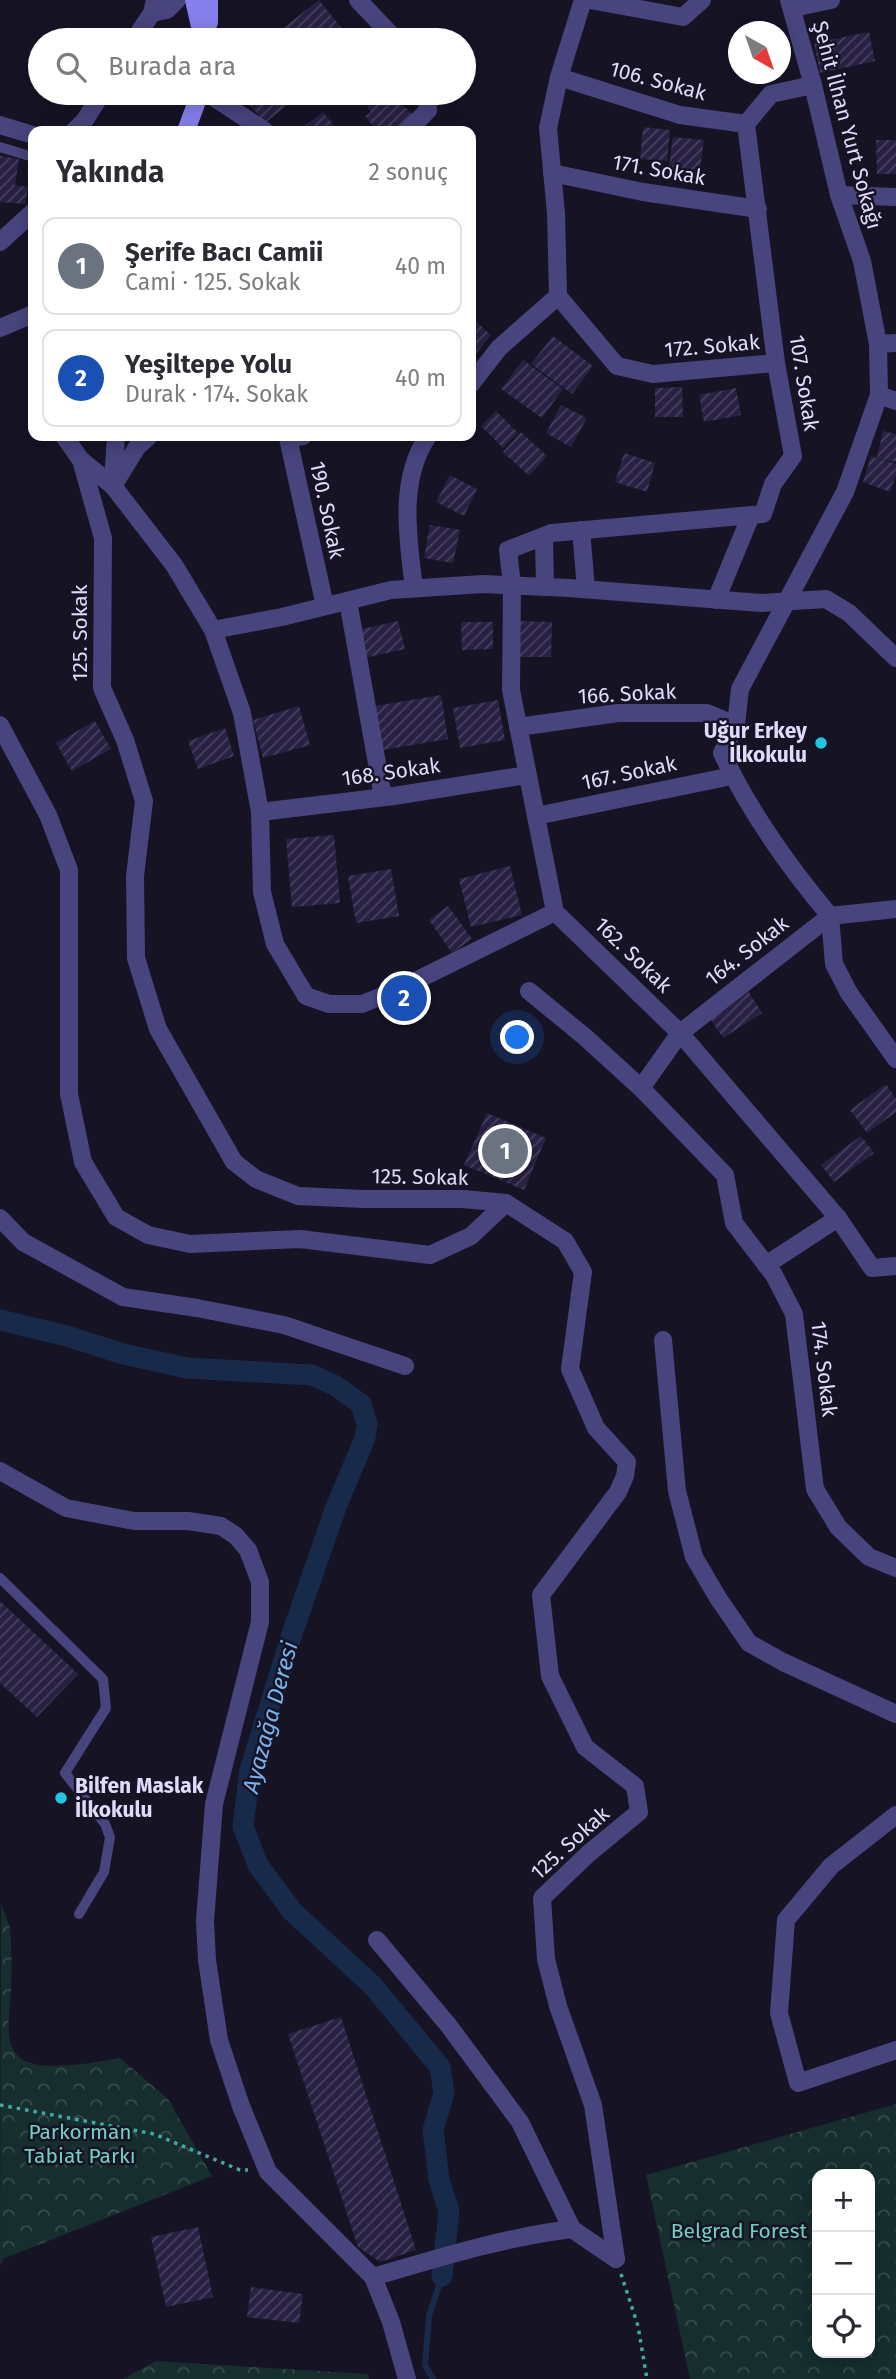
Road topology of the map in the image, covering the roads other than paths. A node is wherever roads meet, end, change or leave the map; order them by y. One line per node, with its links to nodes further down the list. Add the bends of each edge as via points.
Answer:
1 (177, 0): 9 (street, via 167,10)
2 (194, 0): 12 (street)
3 (209, 0): 13 (street)
4 (358, 0): 14 (street)
5 (583, 0): 15 (street)
6 (590, 0): 7 (street, via 683,17)
7 (702, 0)
8 (831, 0): 10 (street)
9 (150, 4): 11 (street)
10 (791, 4): 16 (street, Şehit İlhan Yurt Sokağı)
11 (139, 28)
12 (200, 28)
13 (207, 28)
14 (385, 28)
15 (559, 76): 21 (street, 106. Sokak, via 680,115); 30 (street, via 548,128)
16 (813, 85): 21 (street, via 771,94); 31 (street, Şehit İlhan Yurt Sokağı)
17 (94, 105): 23 (street)
18 (196, 105): 24 (street)
19 (225, 105): 25 (street)
20 (427, 105): 26 (street)
21 (746, 124): 33 (street, 107. Sokak)
22 (0, 125): 27 (street)
23 (79, 126)
24 (188, 126)
25 (257, 126)
26 (413, 126)
27 (28, 133)
28 (0, 147): 29 (lane)
29 (28, 155)
30 (552, 173): 33 (street, 171. Sokak); 36 (street)
31 (839, 195): 32 (street); 39 (street, Şehit İlhan Yurt Sokağı)
32 (896, 197)
33 (758, 209): 40 (street, 107. Sokak)
34 (28, 217): 35 (street)
35 (0, 242)
36 (558, 296): 40 (street, 172. Sokak, via 617,366 653,374); 41 (street, via 499,348)
37 (28, 316): 38 (street)
38 (0, 328)
39 (887, 343): 42 (street, Şehit İlhan Yurt Sokağı)
40 (776, 363): 50 (street, 107. Sokak, via 793,456 773,484 763,514)
41 (476, 378)
42 (888, 398): 59 (street, via 845,492)
43 (68, 441): 48 (street)
44 (116, 441): 49 (street)
45 (144, 441): 49 (street)
46 (289, 441): 60 (street, 190. Sokak)
47 (426, 441): 55 (street, via 413,469 407,526)
48 (81, 460): 49 (street); 78 (street, 125. Sokak, via 103,538 102,688 144,801 135,876 136,958 158,1028 187,1081 234,1162 256,1179 298,1196)
49 (113, 486): 61 (street, via 174,565)
50 (751, 515): 51 (street); 57 (street)
51 (581, 530): 52 (street); 56 (street)
52 (544, 537): 53 (street, via 508,550); 54 (street)
53 (512, 585): 54 (street); 55 (street); 65 (street, via 511,690)
54 (545, 587): 56 (street)
55 (414, 588): 58 (street)
56 (586, 589): 57 (street)
57 (716, 600): 59 (street)
58 (348, 601): 60 (street); 68 (street)
59 (786, 602): 62 (street, via 826,599 849,613); 63 (street, via 740,689)
60 (325, 606): 61 (street)
61 (213, 630): 69 (street, via 242,713)
62 (896, 658)
63 (736, 724): 65 (street, 166. Sokak, via 707,713 618,713); 67 (street, via 722,753)
64 (0, 725): 78 (street, via 48,815 69,870 69,1094 83,1162 117,1217 148,1235 190,1244 300,1239 430,1255 471,1236)
65 (518, 727): 66 (street)
66 (527, 775): 68 (street, 168. Sokak); 70 (street)
67 (732, 776): 70 (street, 167. Sokak); 73 (street)
68 (383, 797): 69 (street, 168. Sokak)
69 (260, 812): 72 (street, via 262,892 275,944 306,996 329,1004 362,1004)
70 (536, 816): 72 (street)
71 (896, 909): 73 (street)
72 (555, 912): 75 (street, 162. Sokak)
73 (830, 916): 75 (street, 164. Sokak); 76 (street, via 834,964)
74 (529, 990): 77 (street, 174. Sokak)
75 (680, 1033): 77 (street, 164. Sokak); 80 (street, 162. Sokak)
76 (896, 1059)
77 (641, 1088): 81 (street, 174. Sokak, via 725,1175 734,1223)
78 (506, 1203): 93 (street, 125. Sokak, via 565,1241 583,1272 570,1369 596,1428 627,1462 618,1492 541,1595 550,1676 585,1747 635,1786 639,1812 542,1898 546,1959 593,2105 617,2259)
79 (0, 1218): 84 (street, via 23,1242 123,1297 284,1325)
80 (838, 1219): 81 (street); 82 (street, 162. Sokak, via 872,1268)
81 (766, 1265): 86 (street, 174. Sokak, via 794,1314 815,1489 838,1527 869,1557)
82 (896, 1266)
83 (663, 1340): 88 (street, via 677,1491 694,1557 718,1598 748,1643)
84 (405, 1366)
85 (0, 1471): 94 (street, via 66,1508 134,1521 221,1526 248,1550 260,1582 260,1622 214,1804 205,1921 219,2040 268,2172)
86 (896, 1568)
87 (0, 1578): 90 (lane, via 103,1679 106,1708 65,1773 105,1824 110,1838 104,1872)
88 (896, 1714)
89 (896, 1815): 92 (street, via 831,1866 786,1920 779,2013 798,2082)
90 (79, 1914)
91 (377, 1940): 93 (street, via 520,2122)
92 (896, 2050)
93 (572, 2229): 94 (street)
94 (373, 2277): 95 (street)
95 (407, 2379)

